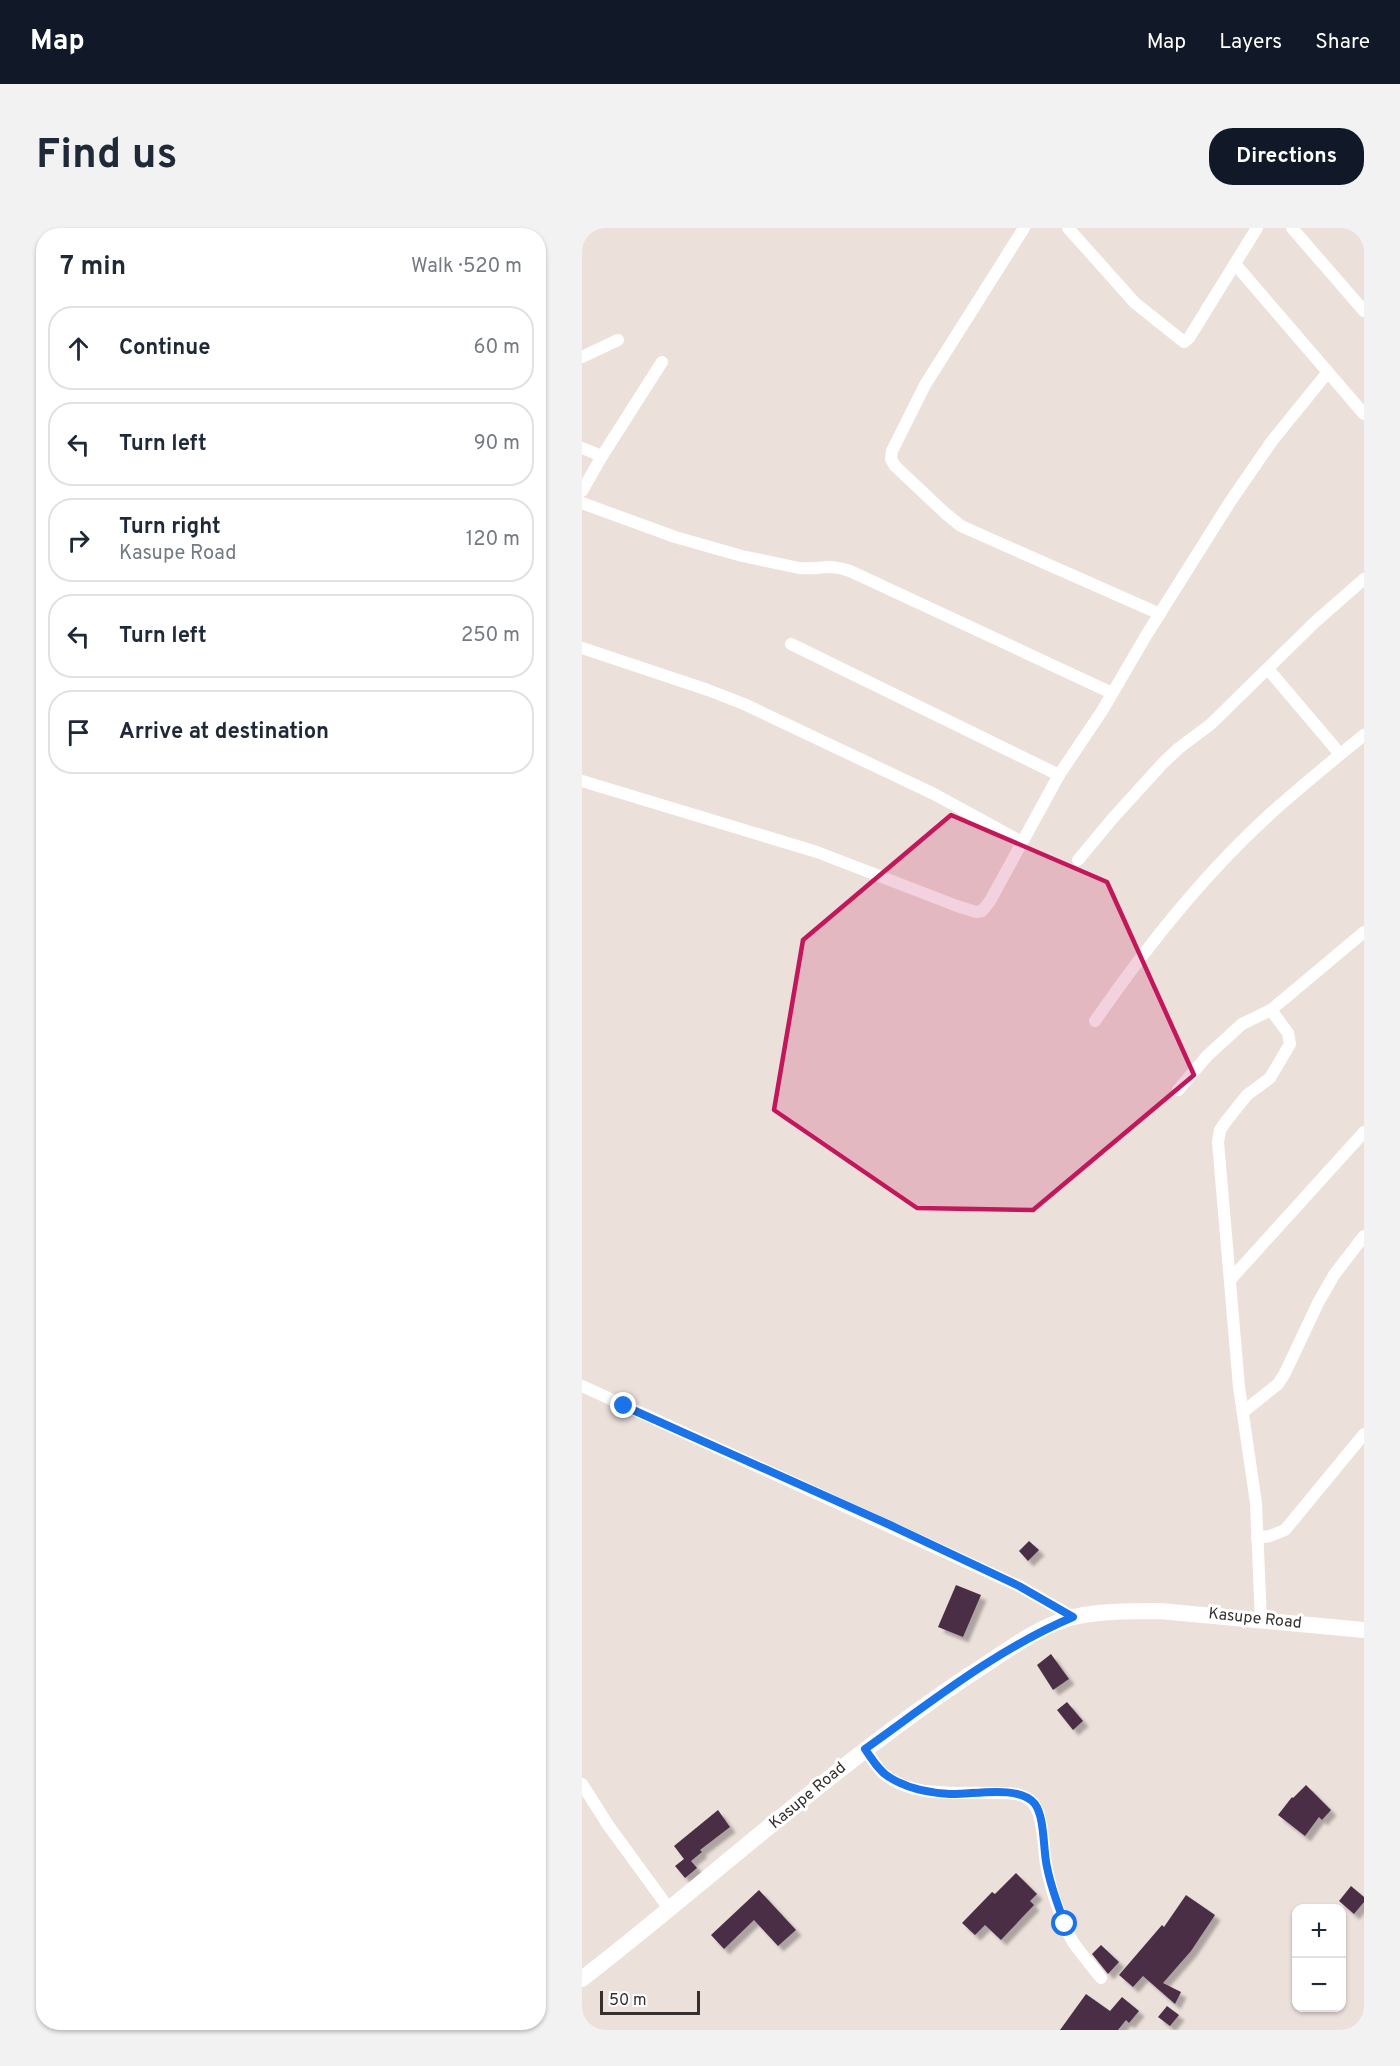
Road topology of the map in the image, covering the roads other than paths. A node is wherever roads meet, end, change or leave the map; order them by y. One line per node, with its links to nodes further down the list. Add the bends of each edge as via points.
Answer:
1 (1024, 228): 17 (street, via 925,385 891,459 961,526)
2 (1068, 228): 5 (street, via 1135,303 1184,342)
3 (1257, 228): 5 (street)
4 (1292, 228): 6 (street)
5 (1235, 264): 10 (street)
6 (1364, 311)
7 (618, 340): 8 (street)
8 (582, 357)
9 (662, 362): 13 (street)
10 (1328, 372): 11 (street); 17 (street, via 1253,467)
11 (1364, 414)
12 (582, 448): 13 (street)
13 (602, 456): 14 (street)
14 (582, 491)
15 (582, 503): 21 (street, via 675,537 742,556 799,568 832,566 850,571)
16 (1364, 579): 20 (street)
17 (1160, 614): 21 (street)
18 (791, 644): 24 (street)
19 (582, 648): 26 (street, via 744,704 934,794)
20 (1268, 669): 23 (street); 27 (street, via 1163,763)
21 (1112, 693): 24 (street)
22 (1364, 735): 23 (street)
23 (1341, 754): 30 (street, via 1269,815 1215,868 1158,933)
24 (1059, 775): 26 (street)
25 (582, 780): 26 (street, via 817,852 976,912 986,909)
26 (1022, 842)
27 (1078, 860)
28 (1364, 932): 29 (street)
29 (1271, 1010): 31 (street, via 1242,1024); 34 (street, via 1288,1033 1290,1044 1270,1078 1241,1101 1218,1136)
30 (1095, 1021)
31 (1178, 1090)
32 (1364, 1132): 34 (street)
33 (1364, 1236): 36 (street, via 1321,1296 1278,1384)
34 (1230, 1280): 36 (street)
35 (582, 1386): 39 (street, via 966,1561)
36 (1243, 1412): 38 (street)
37 (1364, 1434): 38 (street, via 1285,1530)
38 (1257, 1539): 40 (street)
39 (1073, 1617): 40 (street, Kasupe Road, via 1160,1611); 42 (street, Kasupe Road, via 1029,1636)
40 (1261, 1620): 41 (street, Kasupe Road)
41 (1364, 1630)
42 (865, 1749): 45 (street, Kasupe Road); 46 (street, via 883,1773 919,1790 950,1794 1014,1793 1033,1802 1065,1924)
43 (582, 1784): 44 (street)
44 (586, 1798): 45 (street)
45 (670, 1910): 47 (street, Kasupe Road)
46 (1101, 1978)
47 (582, 1979)

